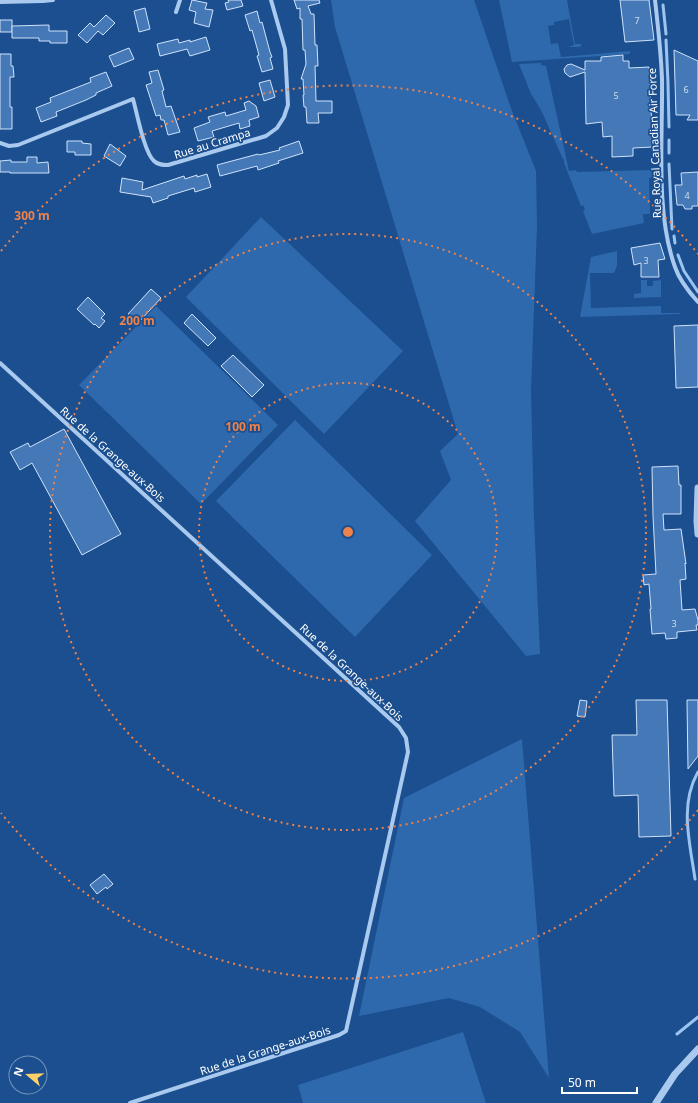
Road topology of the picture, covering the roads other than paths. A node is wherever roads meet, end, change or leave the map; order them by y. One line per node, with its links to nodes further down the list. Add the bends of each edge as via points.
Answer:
1 (53, 0): 5 (street)
2 (180, 0): 6 (street)
3 (271, 0): 7 (street, Rue au Crampa, via 285,49 288,104 278,128 266,136 168,165 160,165 148,154 134,99 18,145)
4 (656, 0): 8 (street, Rue Royal Canadian Air Force, via 662,77 663,204 666,231 675,268)
5 (0, 2)
6 (176, 12)
7 (0, 143)
8 (698, 302)
9 (0, 363): 13 (street, Rue de la Grange-aux-Bois, via 399,727 406,738 408,752 346,1031)
10 (698, 488): 11 (street)
11 (698, 534)
12 (698, 1049): 14 (street, via 675,1074)
13 (130, 1103)
14 (656, 1103)

